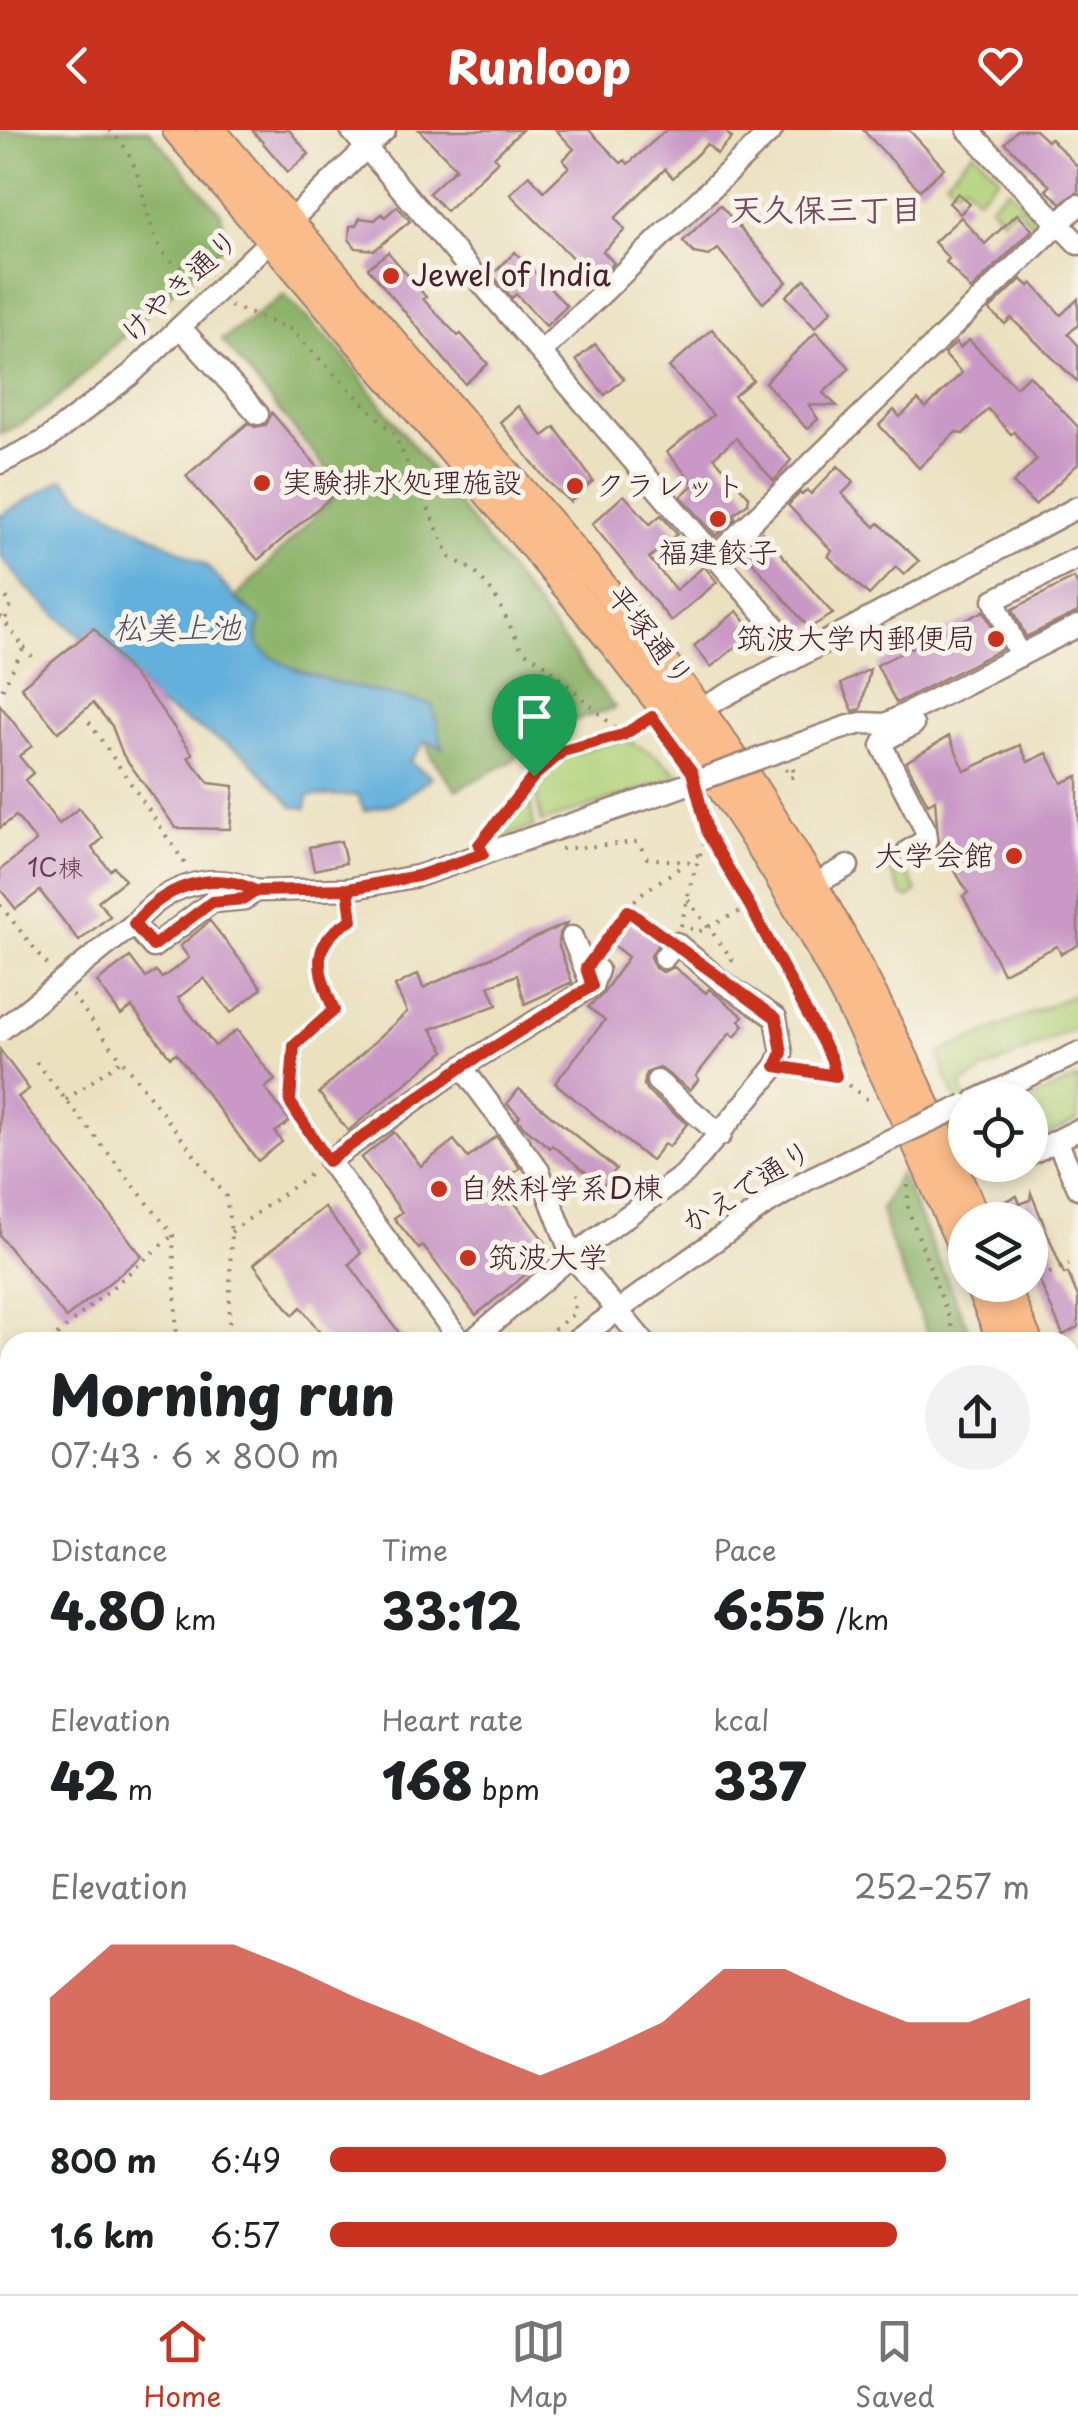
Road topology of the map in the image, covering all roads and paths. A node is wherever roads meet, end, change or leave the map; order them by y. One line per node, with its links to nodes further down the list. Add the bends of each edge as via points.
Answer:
1 (109, 130): 13 (path, via 136,170 164,255)
2 (177, 130): 11 (main road, 平塚通り)
3 (210, 130): 11 (main road, 平塚通り)
4 (351, 130): 8 (street)
5 (385, 130): 8 (street, けやき通り)
6 (772, 130): 16 (street)
7 (968, 130): 10 (street)
8 (366, 149): 11 (street, けやき通り); 16 (street)
9 (1078, 206): 10 (street)
10 (1059, 224): 12 (street); 20 (street)
11 (281, 232): 15 (street, けやき通り); 33 (main road, 平塚通り, via 618,604)
12 (1078, 244)
13 (205, 284)
14 (229, 306): 35 (path, via 290,329 394,434 450,557 494,594 522,650)
15 (180, 327): 17 (street); 18 (street, けやき通り, via 83,413)
16 (541, 352): 20 (street)
17 (258, 414)
18 (0, 462)
19 (1078, 508): 28 (street)
20 (716, 556): 28 (street)
21 (1078, 558): 29 (street, via 994,600)
22 (0, 590): 24 (path, via 11,604)
23 (0, 616): 24 (path)
24 (4, 622): 27 (path)
25 (1078, 626): 26 (street)
26 (1048, 642): 29 (street); 32 (street, via 1053,652)
27 (24, 646): 30 (path); 31 (path)
28 (799, 655): 33 (street)
29 (1020, 656): 32 (street)
30 (37, 664)
31 (0, 694)
32 (927, 710): 38 (street, bridge, via 846,728); 39 (street, via 882,746 925,829 926,840)
33 (676, 716): 35 (path); 45 (main road, 平塚通り); 80 (main road, 平塚通り, via 838,978)
34 (89, 722): 44 (path)
35 (623, 735): 40 (path, via 551,760 479,845)
36 (696, 792): 37 (path)
37 (708, 834): 41 (path); 50 (path)
38 (536, 837): 40 (street); 42 (path, via 560,849 638,842 647,858)
39 (908, 851)
40 (483, 854): 46 (street)
41 (699, 854): 42 (path); 48 (path)
42 (688, 862): 51 (path, via 638,896)
43 (848, 866): 45 (street)
44 (198, 881): 47 (street); 52 (street, via 173,890)
45 (814, 885): 79 (main road, 平塚通り, via 896,1038)
46 (348, 889): 47 (street); 76 (path, via 352,920 336,928 318,963 334,1010 294,1046 290,1102)
47 (256, 891): 52 (street, via 212,902 153,946)
48 (688, 900): 53 (path); 55 (path)
49 (0, 904): 57 (path)
50 (750, 906): 53 (path); 66 (path)
51 (628, 911): 55 (path); 56 (path)
52 (134, 924): 60 (street, bridge)
53 (710, 927): 55 (path); 58 (path, via 732,959)
54 (572, 937): 56 (street)
55 (674, 942): 58 (street)
56 (592, 975): 65 (street)
57 (57, 976)
58 (722, 982): 64 (street, via 776,1018 782,1053)
59 (66, 988): 62 (path)
60 (0, 1031)
61 (1078, 1053): 68 (street)
62 (123, 1059): 69 (path); 81 (path, via 226,1196)
63 (36, 1062): 69 (path)
64 (776, 1066): 66 (path); 73 (street)
65 (462, 1067): 76 (street); 83 (street, via 539,1171)
66 (836, 1076): 70 (path)
67 (657, 1082): 73 (street)
68 (1015, 1082)
69 (66, 1100): 82 (path)
70 (882, 1107)
71 (948, 1113): 89 (street, かえで通り, bridge, via 806,1180)
72 (1078, 1130): 74 (street)
73 (721, 1136): 83 (street, via 686,1174)
74 (1058, 1140): 75 (street); 78 (street)
75 (1048, 1145)
76 (328, 1161): 81 (path); 93 (street)
77 (908, 1174): 98 (path, via 908,1209)
78 (1078, 1188)
79 (968, 1202)
80 (948, 1216)
81 (231, 1232): 92 (path)
82 (173, 1235): 90 (path); 91 (path)
83 (572, 1256): 89 (street); 94 (street)
84 (1069, 1264): 85 (path)
85 (1048, 1274)
86 (571, 1278): 95 (path, via 576,1313)
87 (986, 1302): 99 (main road)
88 (1011, 1302): 100 (main road)
89 (617, 1312): 96 (street, かえで通り); 97 (street)
90 (61, 1332)
91 (177, 1332)
92 (229, 1332)
93 (455, 1332)
94 (482, 1332)
95 (550, 1332)
96 (588, 1332)
97 (635, 1332)
98 (954, 1332)
99 (1000, 1332)
100 (1024, 1332)

